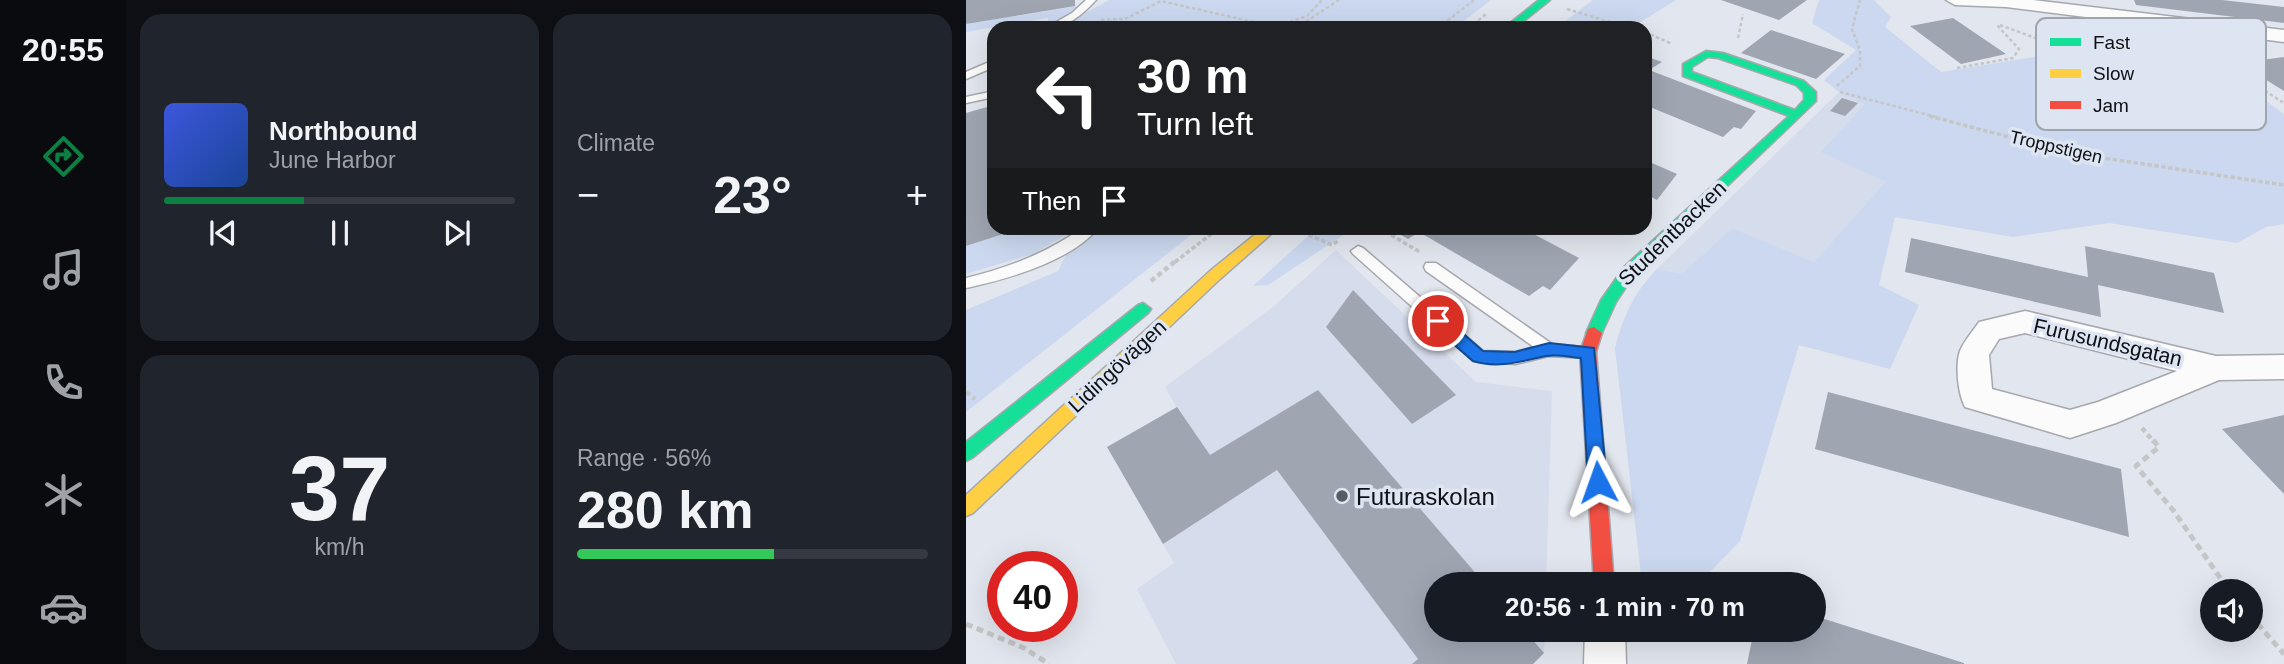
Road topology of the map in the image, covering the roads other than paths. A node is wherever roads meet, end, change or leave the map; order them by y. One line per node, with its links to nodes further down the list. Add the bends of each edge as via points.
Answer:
1 (1091, 0): 7 (lane)
2 (1518, 0): 8 (street)
3 (1545, 0): 9 (street)
4 (1955, 0): 5 (street)
5 (1968, 1): 6 (street)
6 (2133, 18)
7 (1064, 21)
8 (1493, 21)
9 (1518, 21)
10 (2266, 34): 11 (street)
11 (2284, 36)
12 (987, 66): 13 (lane)
13 (966, 76)
14 (987, 96): 15 (lane)
15 (966, 100)
16 (1797, 114): 16 (street, via 1810,101 1810,92 1800,83 1719,55 1706,54 1687,66 1688,74); 24 (street, Studentbacken, via 1629,271 1595,322)
17 (1081, 235): 21 (lane, via 1044,260)
18 (1263, 235): 28 (street, Lidingövägen)
19 (1357, 251): 23 (lane, via 1479,357 1515,358)
20 (1430, 267): 23 (lane)
21 (966, 283)
22 (1156, 298): 27 (street, Lidingövägen)
23 (1549, 349): 24 (lane)
24 (1588, 352): 29 (street, Studentbacken)
25 (2284, 367): 26 (street, Furusundsgatan)
26 (2216, 369): 26 (street, Furusundsgatan, via 2025,322 1989,330 1974,354 1976,398 2070,424)
27 (966, 453)
28 (966, 508)
29 (1603, 572)
30 (1605, 642): 31 (street)
31 (1605, 664)

